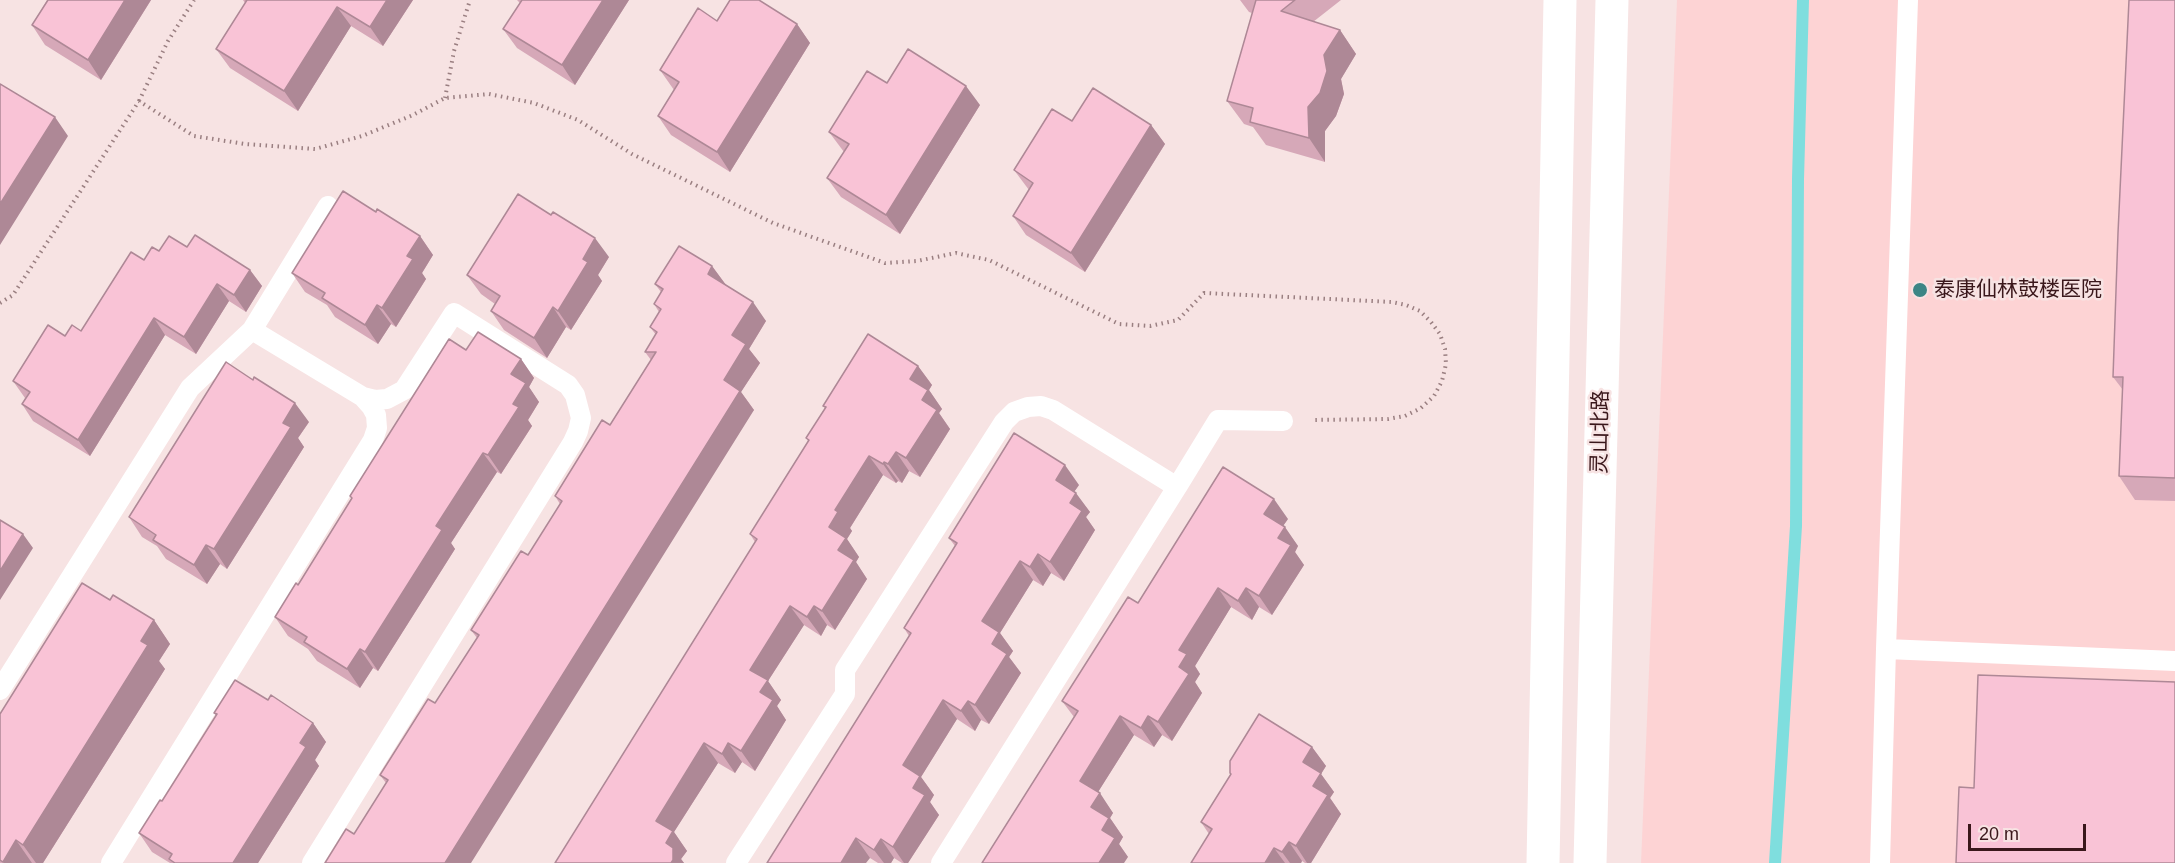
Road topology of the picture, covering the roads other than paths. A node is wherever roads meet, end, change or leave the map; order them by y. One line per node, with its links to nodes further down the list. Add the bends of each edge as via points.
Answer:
1 (1560, 0): 16 (main road)
2 (1612, 0): 17 (main road, 灵山北路)
3 (1908, 0): 9 (lane)
4 (328, 206): 5 (lane)
5 (252, 330): 6 (lane); 11 (lane, via 190,388)
6 (363, 397): 12 (lane, via 376,415 373,440); 13 (lane, via 387,399 404,390 454,313 568,386 575,395 581,418 573,442)
7 (1283, 421): 8 (lane, via 1218,420)
8 (1177, 487): 14 (lane, via 1053,410 1041,406 1014,412 845,670 845,694); 15 (lane)
9 (1886, 649): 10 (lane); 18 (lane)
10 (2175, 661)
11 (0, 690)
12 (111, 863)
13 (312, 863)
14 (736, 863)
15 (941, 863)
16 (1543, 863)
17 (1590, 863)
18 (1881, 863)

